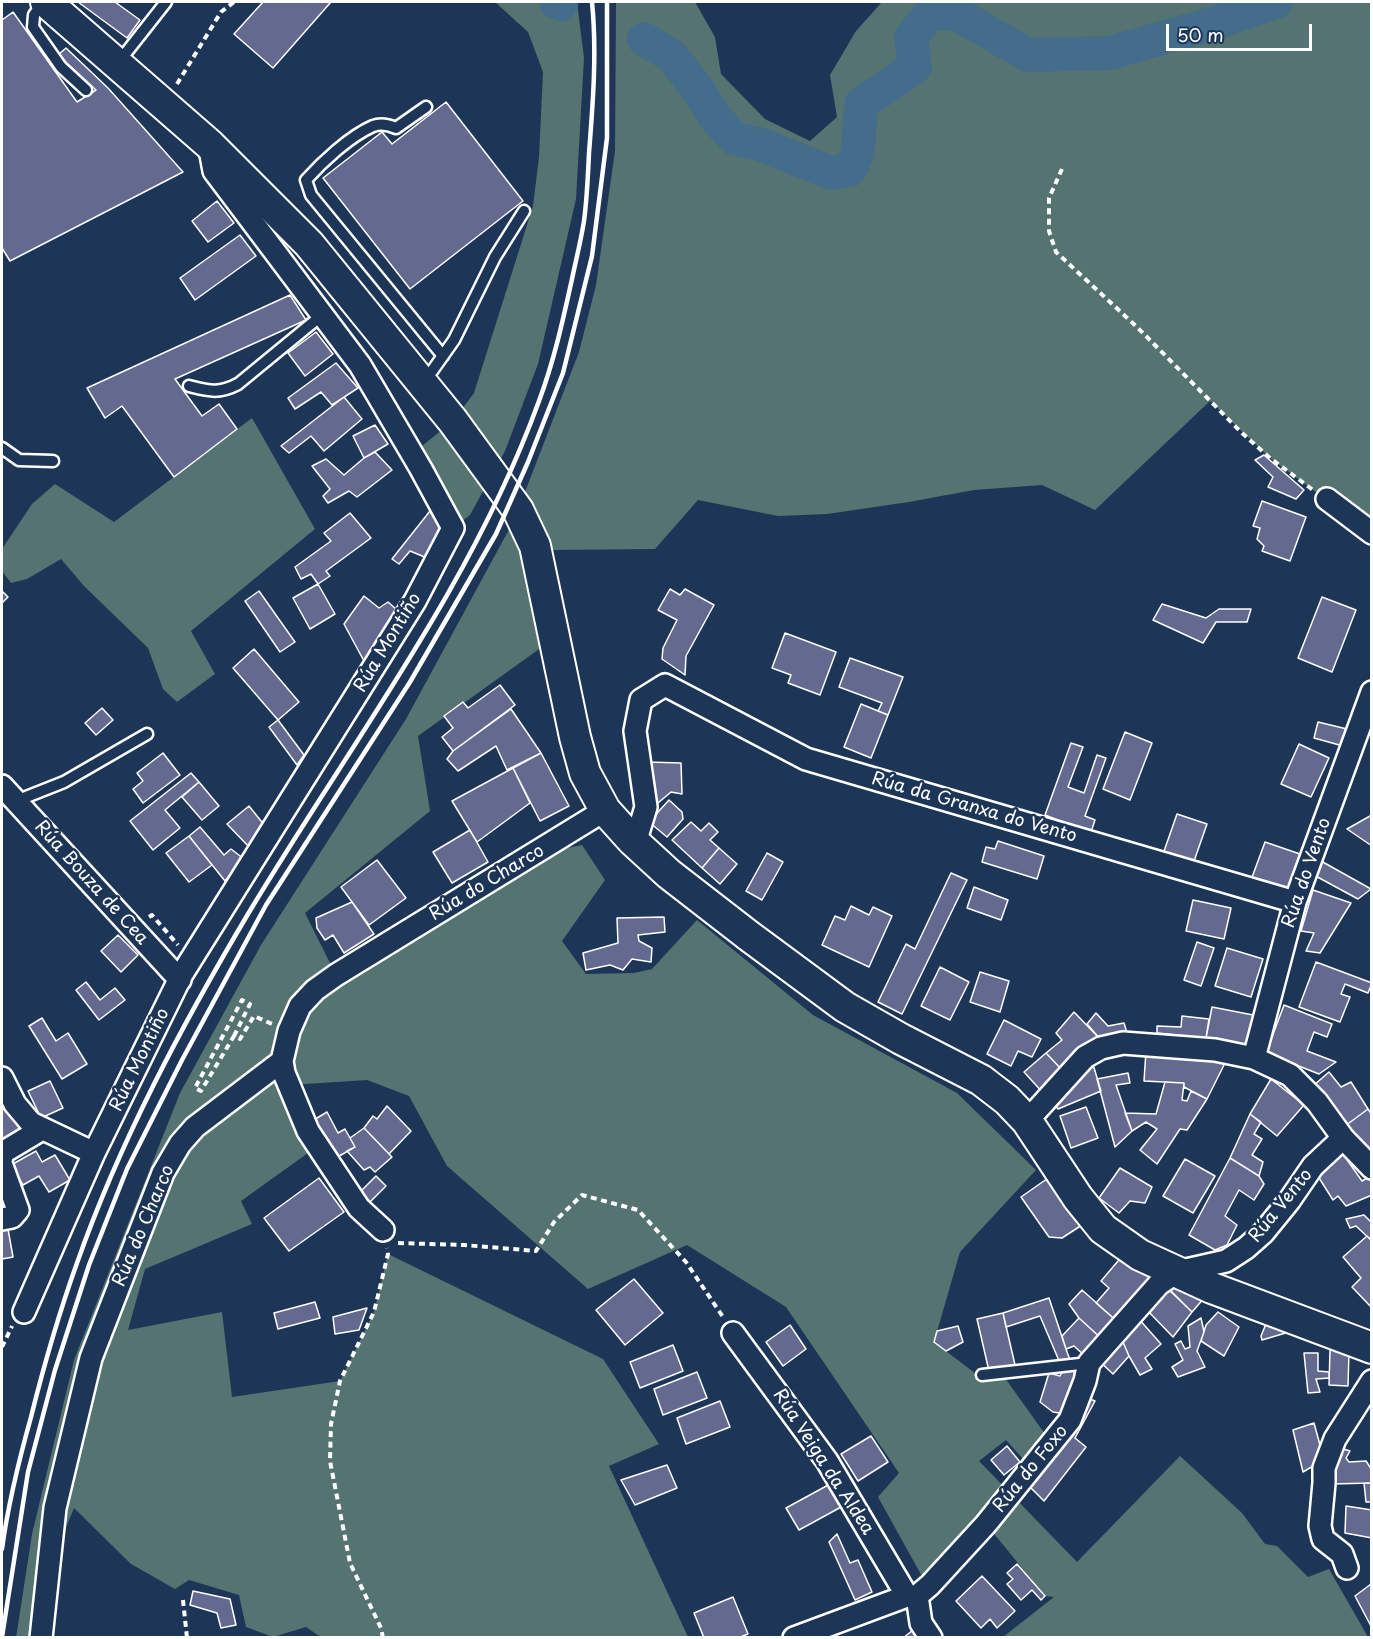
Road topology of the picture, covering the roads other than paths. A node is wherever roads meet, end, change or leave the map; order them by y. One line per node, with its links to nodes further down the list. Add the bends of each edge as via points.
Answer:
1 (45, 2): 3 (main road); 4 (lane, via 34,15 33,27 61,67)
2 (166, 2): 3 (lane)
3 (118, 64): 6 (main road)
4 (86, 90)
5 (426, 107): 9 (lane, via 396,128 374,126 321,163 306,180 311,195)
6 (209, 144): 8 (street, Rúa Montiño, via 214,171); 10 (main road, via 309,244)
7 (524, 211): 9 (lane)
8 (322, 315): 11 (lane, via 238,384 208,391); 22 (street, Rúa Montiño, via 360,365 453,528 415,601)
9 (443, 356): 10 (lane)
10 (423, 384): 19 (main road, via 518,510 535,546 575,737 585,773)
11 (189, 386)
12 (2, 448): 13 (lane, via 19,459)
13 (53, 461)
14 (1327, 499): 15 (street)
15 (1371, 533)
16 (1371, 692): 21 (street, Rúa do Vento)
17 (147, 734): 18 (lane, via 64,782)
18 (9, 794): 22 (street, Rúa Bouza de Cea)
19 (605, 810): 20 (main road); 24 (street, Rúa do Charco, via 315,990 300,1006)
20 (634, 843): 21 (street, Rúa da Granxa do Vento, via 646,807 635,731 641,700 665,685 806,759); 26 (main road, via 796,973 845,1007 981,1080)
21 (1294, 902): 23 (street, Rúa do Vento)
22 (180, 980): 29 (street, Rúa Montiño)
23 (1254, 1058): 26 (street, via 1215,1050 1123,1043 1101,1048 1085,1057); 28 (street, via 1290,1075 1317,1102)
24 (282, 1061): 34 (street, via 308,1131 359,1208); 44 (street, Rúa do Charco, via 195,1126 162,1173 91,1358 56,1508)
25 (2, 1078): 27 (street, via 15,1104 31,1124)
26 (1026, 1120): 35 (main road, via 1103,1228 1140,1255)
27 (42, 1129): 29 (street); 30 (street)
28 (1343, 1138): 32 (street); 35 (street, Rúa Vento, via 1313,1166 1263,1233 1246,1248 1226,1262)
29 (94, 1153): 36 (street, Rúa Montiño)
30 (2, 1157)
31 (2, 1166): 33 (street, via 18,1210 12,1217)
32 (1371, 1168)
33 (2, 1219)
34 (385, 1236)
35 (1177, 1272): 38 (main road); 39 (street, Rúa do Foxo, via 1159,1284)
36 (24, 1312)
37 (733, 1333): 43 (street, Rúa Veiga da Aldea, via 827,1461)
38 (1371, 1348)
39 (1089, 1363): 40 (lane); 43 (street, Rúa do Foxo, via 1070,1420 986,1524 930,1585)
40 (982, 1375)
41 (1371, 1381): 42 (street, via 1335,1439 1324,1468 1320,1526 1323,1539 1342,1554)
42 (1347, 1568)
43 (912, 1596): 45 (street); 46 (street)
44 (40, 1638)
45 (794, 1638)
46 (931, 1638)

